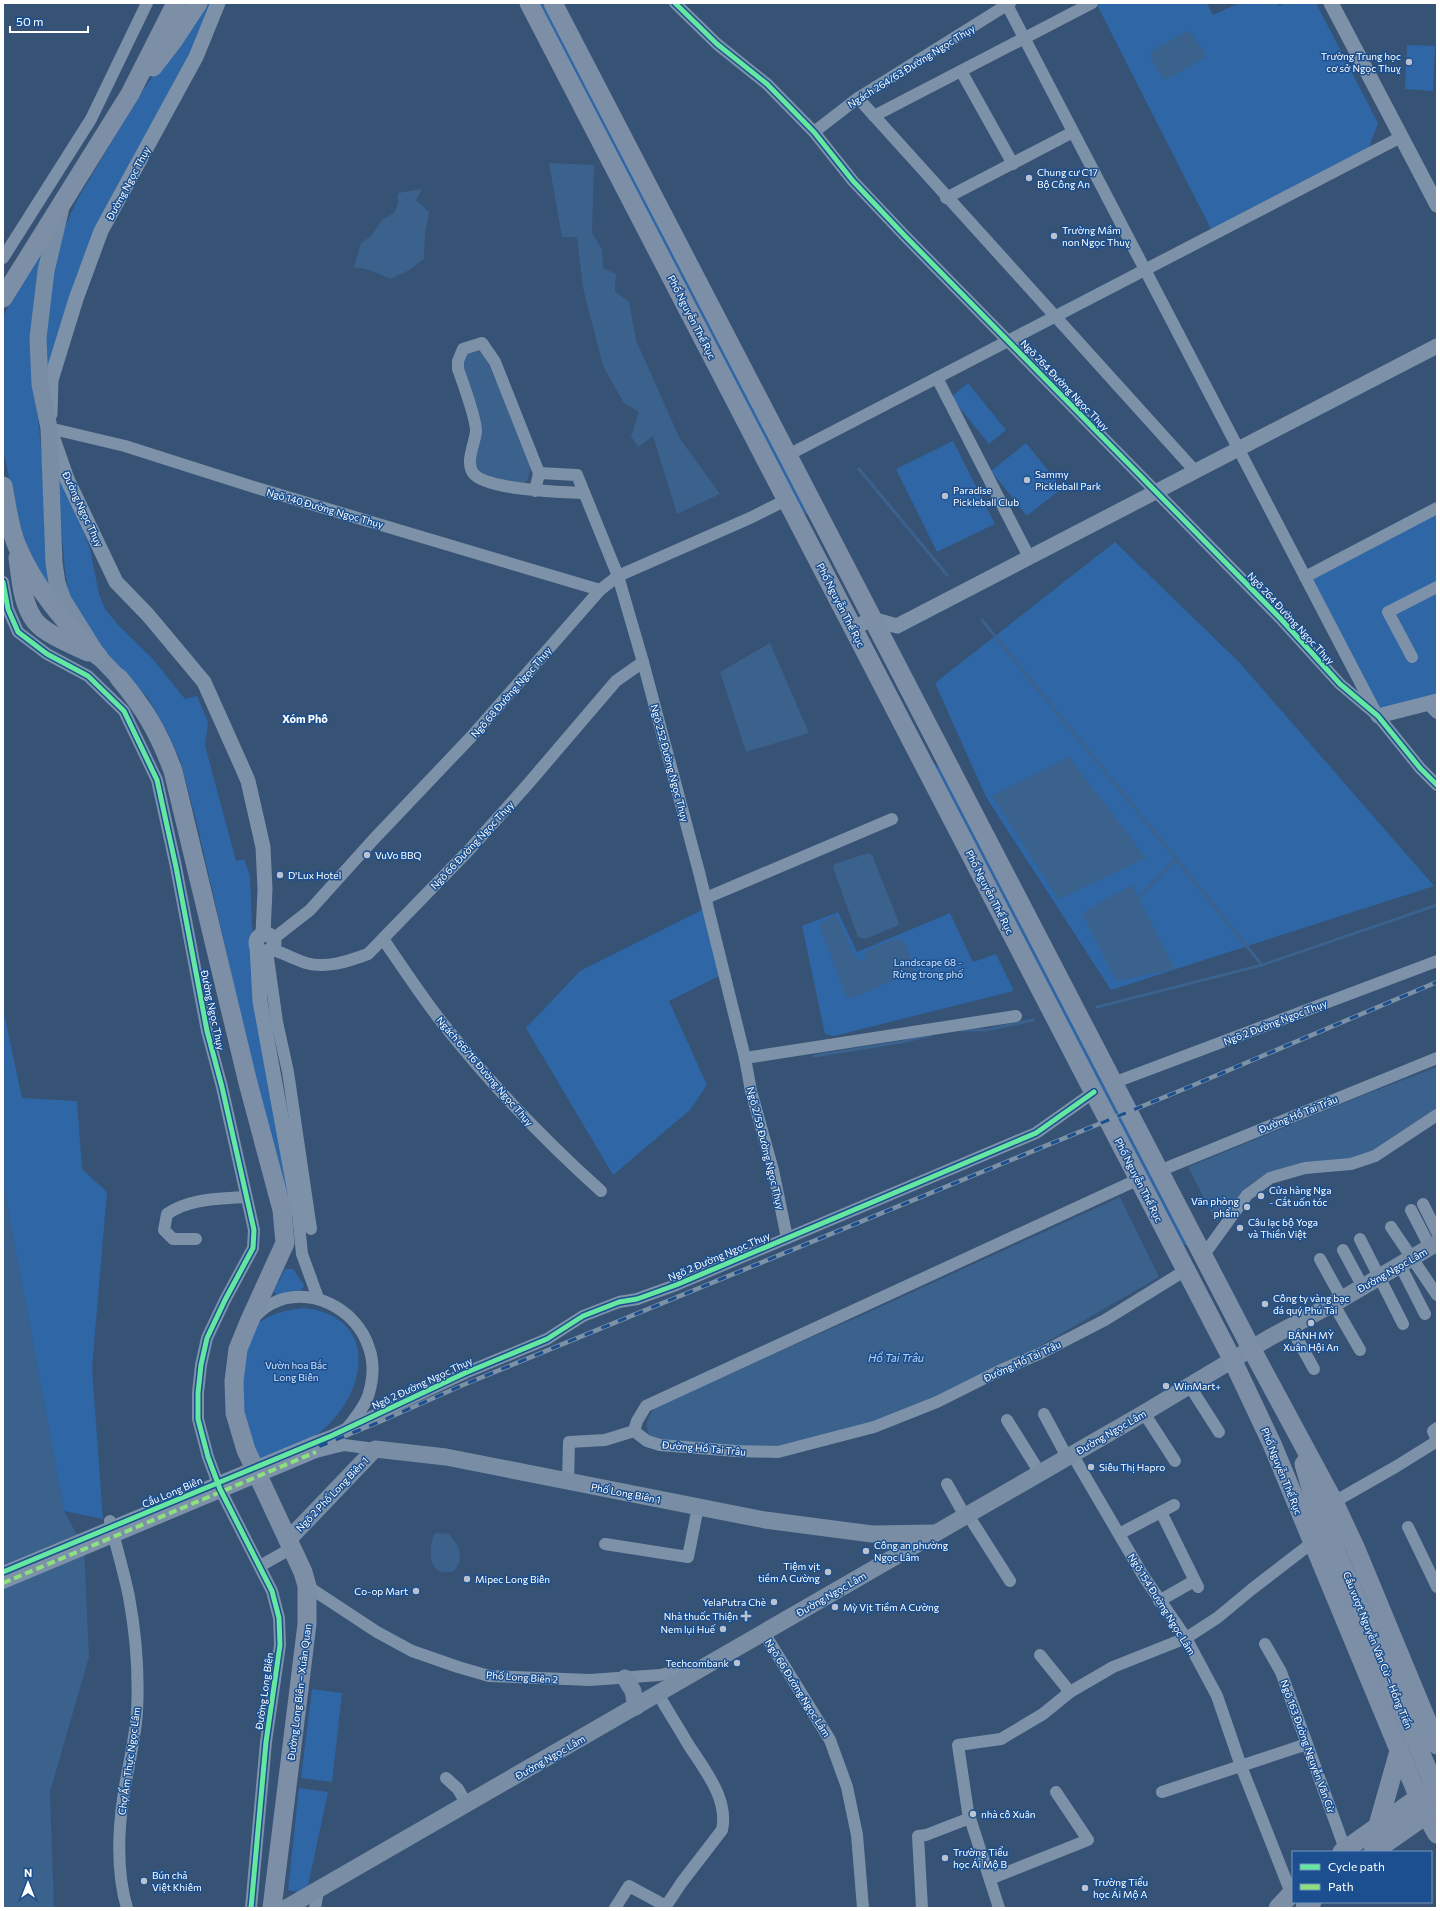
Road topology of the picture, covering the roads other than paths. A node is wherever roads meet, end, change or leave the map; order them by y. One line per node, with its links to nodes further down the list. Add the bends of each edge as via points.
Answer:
1 (147, 3): 23 (street, via 91,119)
2 (176, 3): 13 (main road)
3 (198, 3): 13 (main road, via 173,41)
4 (218, 3): 30 (street, Đường Ngọc Thụy, via 196,57 102,232 76,299 51,380)
5 (529, 3): 39 (main road, Phố Nguyễn Thế Rục)
6 (553, 3): 32 (main road, Phố Nguyễn Thế Rục)
7 (676, 3): 16 (street, Ngõ 264 Đường Ngọc Thụy, via 717,44 767,84)
8 (1092, 3): 11 (street)
9 (1331, 3): 18 (street)
10 (1007, 4): 11 (street); 14 (street, Ngách 264/63 Đường Ngọc Thụy)
11 (1024, 38): 12 (street); 17 (street)
12 (961, 71): 15 (street); 19 (street)
13 (130, 94): 20 (main road)
14 (858, 98): 15 (street); 16 (street, Ngách 264/63 Đường Ngọc Thụy)
15 (874, 116): 21 (street)
16 (814, 132): 27 (street, Ngõ 264 Đường Ngọc Thụy, via 858,186)
17 (1073, 132): 19 (street); 24 (street)
18 (1401, 137): 22 (street); 24 (street)
19 (1013, 164): 21 (street)
20 (64, 198): 25 (main road); 30 (main road, via 46,271 38,338 40,384)
21 (946, 198): 26 (street)
22 (1437, 205)
23 (3, 258)
24 (1145, 270): 26 (street); 31 (street)
25 (3, 298)
26 (1056, 316): 27 (street); 33 (street)
27 (1008, 341): 29 (street); 37 (street, Ngõ 264 Đường Ngọc Thụy)
28 (1437, 346): 31 (street)
29 (937, 378): 32 (street); 42 (street)
30 (49, 428): 47 (street, Ngõ 140 Đường Ngọc Thụy, via 125,446 250,486); 54 (main road, via 57,583 63,600); 65 (street, Đường Ngọc Thụy, via 67,479 116,582 148,615 204,682 248,781 263,847)
31 (1238, 449): 33 (street); 44 (street)
32 (788, 455): 48 (main road, Phố Nguyễn Thế Rục)
33 (1195, 471): 37 (street)
34 (539, 473): 36 (street); 36 (street, via 495,362 482,343 463,349 458,369 475,426 470,462 473,472 482,481); 38 (street, Ngõ 252 Đường Ngọc Thụy, via 577,475)
35 (3, 486): 41 (main road, Đường Ngọc Thụy)
36 (535, 491): 38 (street)
37 (1156, 491): 42 (street); 60 (street, Ngõ 264 Đường Ngọc Thụy, via 1280,618 1340,684)
38 (583, 493): 43 (street, Ngõ 252 Đường Ngọc Thụy)
39 (786, 500): 43 (street, Ngõ 68 Đường Ngọc Thụy); 51 (main road, Phố Nguyễn Thế Rục)
40 (1437, 508): 44 (street)
41 (16, 545): 49 (main road, Đường Ngọc Thụy, via 23,592); 54 (main road, Đường Ngọc Thụy, via 39,588)
42 (1029, 557): 50 (street)
43 (618, 576): 47 (street, Ngõ 68 Đường Ngọc Thụy); 57 (street, Ngõ 252 Đường Ngọc Thụy)
44 (1305, 577): 60 (street)
45 (3, 582): 52 (street, Đường Ngọc Thụy, via 8,609)
46 (1437, 587): 55 (street, via 1388,612)
47 (600, 590): 65 (street, Ngõ 68 Đường Ngọc Thụy, via 471,737 310,910)
48 (872, 619): 50 (street); 51 (street); 53 (main road, Phố Nguyễn Thế Rục)
49 (35, 621): 52 (street); 54 (main road, Đường Ngọc Thụy, via 66,641)
50 (897, 626): 53 (street)
51 (853, 628): 56 (main road, Phố Nguyễn Thế Rục)
52 (18, 632): 76 (street, Đường Ngọc Thụy, via 47,654 88,676 124,711 157,780 207,1031)
53 (889, 650): 56 (street); 70 (main road, Phố Nguyễn Thế Rục)
54 (98, 656): 58 (main road, Đường Ngọc Thụy)
55 (1412, 657)
56 (870, 660): 71 (main road, Phố Nguyễn Thế Rục)
57 (643, 662): 63 (street, Ngõ 252 Đường Ngọc Thụy); 64 (street, Ngõ 66 Đường Ngọc Thụy, via 616,681 470,849)
58 (119, 678): 78 (main road, Đường Ngọc Thụy, via 162,740 173,771 248,1083)
59 (1434, 706): 60 (street)
60 (1378, 716): 61 (street, Ngõ 264 Đường Ngọc Thụy)
61 (1437, 785)
62 (892, 819): 63 (street)
63 (706, 898): 68 (street, Ngõ 252 Đường Ngọc Thụy)
64 (383, 939): 65 (street, Ngõ 66 Đường Ngọc Thụy, via 368,954 331,964 307,963); 75 (street, Ngách 66/16 Đường Ngọc Thụy, via 434,1012 481,1068 543,1137)
65 (266, 944): 78 (street, Đường Ngọc Thụy, via 260,1000); 81 (street)
66 (1437, 961): 70 (street, Ngõ 2 Đường Ngọc Thụy)
67 (1016, 1016): 68 (street)
68 (745, 1058): 82 (street, Ngõ 2/59 Đường Ngọc Thụy)
69 (1437, 1058): 73 (street, Đường Hồ Tai Trâu)
70 (1113, 1083): 73 (main road, Phố Nguyễn Thế Rục)
71 (1094, 1092): 74 (main road, Phố Nguyễn Thế Rục); 82 (street, Ngõ 2 Đường Ngọc Thụy, via 1036,1133)
72 (1437, 1115): 89 (street, via 1375,1156 1351,1164 1305,1168 1270,1178 1247,1195)
73 (1159, 1171): 89 (main road, Phố Nguyễn Thế Rục)
74 (1139, 1180): 92 (main road, Phố Nguyễn Thế Rục); 112 (street, via 646,1406)
75 (601, 1191)
76 (246, 1197): 83 (street, via 201,1201 177,1207 167,1214 164,1230 173,1239); 124 (street, Đường Ngọc Thụy, via 254,1230 253,1248 207,1338 198,1393 198,1419)
77 (1423, 1204): 85 (street)
78 (290, 1207): 86 (main road, Đường Ngọc Thụy); 88 (street, Đường Ngọc Thụy)
79 (1411, 1210): 85 (street)
80 (1391, 1227): 91 (street)
81 (311, 1229)
82 (787, 1238): 110 (street, Ngõ 2 Đường Ngọc Thụy, via 676,1284 583,1316 547,1339 465,1373)
83 (196, 1239)
84 (1360, 1239): 93 (street)
85 (1435, 1241): 91 (main road, Đường Ngọc Lâm)
86 (285, 1243): 88 (street); 99 (main road, Đường Ngọc Thụy)
87 (1343, 1250): 94 (street)
88 (302, 1254): 96 (street, Đường Ngọc Thụy)
89 (1203, 1256): 102 (main road, Phố Nguyễn Thế Rục)
90 (1320, 1260): 97 (street)
91 (1406, 1262): 93 (main road, Đường Ngọc Lâm); 95 (street); 98 (street)
92 (1186, 1270): 104 (main road, Phố Nguyễn Thế Rục); 112 (street, Đường Hồ Tai Trâu, via 1105,1320 1041,1353 999,1370 937,1402 874,1427 778,1452 660,1445 647,1441)
93 (1380, 1277): 94 (main road, Đường Ngọc Lâm); 100 (street)
94 (1363, 1287): 97 (main road, Đường Ngọc Lâm)
95 (1437, 1295)
96 (318, 1298): 99 (street, Đường Ngọc Thụy, via 304,1296 282,1299 270,1304); 110 (street, Đường Ngọc Thụy, via 349,1315 362,1333 371,1354 372,1380 369,1395)
97 (1338, 1301): 101 (main road, Đường Ngọc Lâm); 103 (street)
98 (1425, 1314)
99 (249, 1322): 123 (main road, Đường Ngọc Thụy, via 238,1349 234,1381 235,1413 246,1450)
100 (1403, 1324)
101 (1290, 1326): 102 (main road, Đường Ngọc Lâm); 105 (street)
102 (1251, 1348): 104 (main road, Đường Ngọc Lâm); 125 (main road, Phố Nguyễn Thế Rục, via 1296,1433)
103 (1360, 1350)
104 (1232, 1359): 106 (main road, Đường Ngọc Lâm); 115 (main road, Phố Nguyễn Thế Rục)
105 (1314, 1369)
106 (1189, 1385): 107 (main road, Đường Ngọc Lâm); 113 (street)
107 (1144, 1413): 118 (main road, Đường Ngọc Lâm); 119 (street)
108 (1044, 1414): 118 (street, Ngõ 154 Đường Ngọc Lâm)
109 (1008, 1420): 120 (street)
110 (348, 1428): 116 (street, Cầu Long Biên)
111 (1437, 1428): 114 (street, via 1432,1431)
112 (634, 1431): 121 (street, via 605,1440 569,1442)
113 (1219, 1432)
114 (1437, 1440): 125 (street, via 1397,1466)
115 (1272, 1444): 125 (main road); 135 (main road, Phố Nguyễn Thế Rục)
116 (314, 1447): 117 (street, Phố Long Biên 1, via 344,1445); 140 (street, Cầu Long Biên, bridge); 143 (street, Cầu Long Biên, bridge)
117 (375, 1449): 121 (main road, Phố Long Biên 1, via 446,1457); 136 (main road, Ngõ 2 Phố Long Biên 1)
118 (1070, 1456): 120 (main road, Đường Ngọc Lâm); 134 (street, Ngõ 154 Đường Ngọc Lâm)
119 (1175, 1461)
120 (1040, 1473): 129 (main road, Đường Ngọc Lâm)
121 (568, 1482): 127 (main road, Phố Long Biên 1)
122 (947, 1484): 129 (street)
123 (262, 1485): 136 (main road, Đường Long Biên – Xuân Quan)
124 (220, 1489): 139 (street, Đường Long Biên)
125 (1326, 1505): 155 (main road, via 1355,1547); 164 (main road, Cầu vượt Nguyễn Văn Cừ – Hồng Tiến, bridge, via 1332,1539)
126 (1174, 1506): 128 (street)
127 (698, 1507): 133 (main road, Phố Long Biên 1, via 765,1520); 137 (street, via 688,1557)
128 (1161, 1512): 134 (street); 145 (street, via 1196,1584)
129 (966, 1516): 132 (main road, Đường Ngọc Lâm); 141 (street)
130 (110, 1521): 176 (street, Chợ Ẩm Thực Ngọc Lâm, via 129,1599 137,1668 135,1736 121,1821 121,1876)
131 (1408, 1527): 142 (street)
132 (937, 1533): 133 (main road, Phố Long Biên 1); 138 (main road, Đường Ngọc Lâm)
133 (872, 1534): 138 (main road, via 882,1548)
134 (1119, 1534): 145 (street, Ngõ 154 Đường Ngọc Lâm)
135 (1313, 1542): 147 (street, via 1218,1618); 158 (main road, Phố Nguyễn Thế Rục)
136 (290, 1544): 139 (street); 144 (main road, Đường Long Biên – Xuân Quan)
137 (605, 1544)
138 (885, 1562): 146 (main road, Đường Ngọc Lâm)
139 (260, 1566): 177 (street, Đường Long Biên, via 277,1604 280,1632 266,1742)
140 (3, 1572)
141 (1010, 1581)
142 (1436, 1581)
143 (3, 1582)
144 (307, 1586): 151 (street, Phố Long Biên 2, via 412,1651 458,1668 489,1676 564,1680); 178 (main road, Đường Long Biên – Xuân Quan, via 307,1624)
145 (1159, 1601): 147 (street, Ngõ 154 Đường Ngọc Lâm)
146 (764, 1633): 150 (main road, Đường Ngọc Lâm); 182 (street, Ngõ 66 Đường Ngọc Lâm, via 830,1740 847,1787 857,1835)
147 (1186, 1638): 152 (street, via 1113,1667); 159 (street, Ngõ 154 Đường Ngọc Lâm, via 1217,1696)
148 (1265, 1644): 156 (street, Ngõ 163 Đường Nguyễn Văn Cừ, via 1281,1672)
149 (1040, 1655): 152 (street)
150 (710, 1664): 151 (street, Phố Long Biên 2, via 660,1675); 153 (main road, Đường Ngọc Lâm)
151 (625, 1678): 154 (main road, via 633,1691)
152 (1070, 1692): 168 (street, via 1043,1714 1001,1739 958,1745)
153 (658, 1694): 154 (main road, Đường Ngọc Lâm); 181 (street, via 714,1786 722,1808 722,1830 666,1906 629,1886)
154 (636, 1707): 166 (main road, Đường Ngọc Lâm)
155 (1433, 1727): 157 (main road)
156 (1308, 1744): 159 (street); 171 (street, Ngõ 163 Đường Nguyễn Văn Cừ)
157 (1437, 1745)
158 (1399, 1751): 165 (main road, Phố Nguyễn Thế Rục); 169 (main road)
159 (1242, 1766): 163 (street); 175 (street, Ngõ 154 Đường Ngọc Lâm)
160 (446, 1778): 166 (street, via 458,1789)
161 (1437, 1785): 165 (main road)
162 (1056, 1792): 173 (street, via 1088,1840)
163 (1162, 1792)
164 (1437, 1792)
165 (1418, 1797): 167 (main road, Phố Nguyễn Thế Rục); 169 (main road)
166 (467, 1805): 174 (main road, Đường Ngọc Lâm)
167 (1431, 1811): 170 (main road, Phố Nguyễn Thế Rục); 172 (main road)
168 (970, 1818): 173 (street); 183 (street, via 918,1836)
169 (1378, 1825): 171 (main road)
170 (1437, 1834)
171 (1344, 1851)
172 (1374, 1851)
173 (990, 1880): 184 (street)
174 (318, 1891): 179 (main road, Đường Ngọc Lâm); 180 (street)
175 (1292, 1893): 185 (main road)
176 (127, 1908)
177 (251, 1908)
178 (272, 1908)
179 (286, 1908)
180 (315, 1908)
181 (615, 1908)
182 (863, 1908)
183 (922, 1908)
184 (999, 1908)
185 (1278, 1908)

